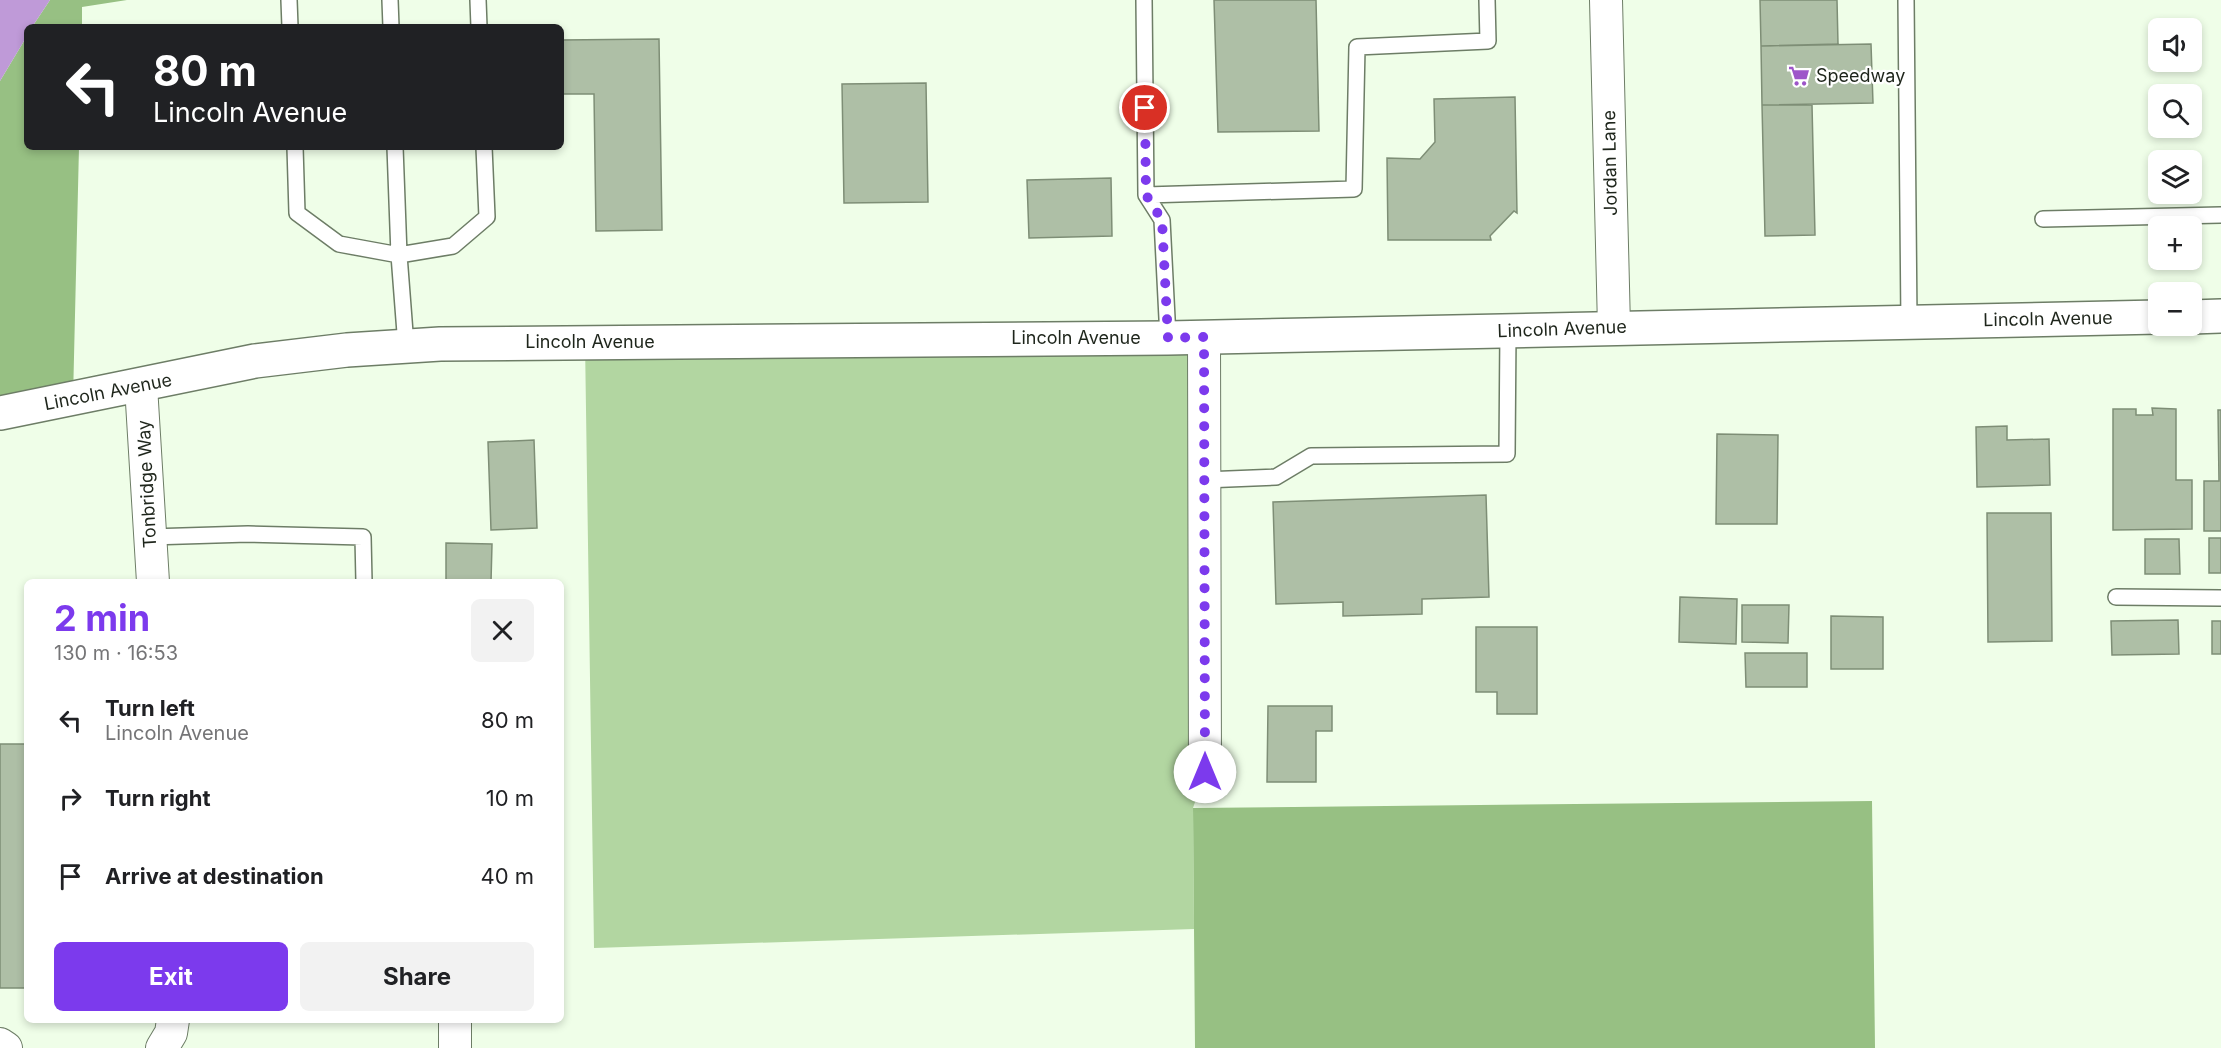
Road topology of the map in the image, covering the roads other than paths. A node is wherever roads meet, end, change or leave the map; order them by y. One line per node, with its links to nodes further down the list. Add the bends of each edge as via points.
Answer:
1 (290, 0): 8 (lane)
2 (390, 0): 9 (lane)
3 (478, 0): 10 (lane)
4 (1144, 0): 14 (lane)
5 (1487, 0): 14 (lane, via 1488,41 1357,47 1354,189)
6 (1606, 0): 22 (street, Jordan Lane)
7 (1906, 0): 21 (lane)
8 (290, 24)
9 (391, 24)
10 (479, 24)
11 (295, 150): 17 (lane, via 297,213 339,244)
12 (395, 150): 17 (lane)
13 (484, 150): 17 (lane, via 487,217 453,246)
14 (1146, 195): 25 (lane, via 1162,220)
15 (2221, 215): 16 (lane)
16 (2043, 219)
17 (399, 255): 26 (lane)
18 (2221, 316): 20 (main road)
19 (2148, 317): 21 (main road, Lincoln Avenue)
20 (2202, 317)
21 (1909, 322): 22 (main road, Lincoln Avenue)
22 (1614, 327): 23 (main road, Lincoln Avenue)
23 (1508, 331): 24 (main road, Lincoln Avenue); 29 (lane, via 1507,454 1311,456 1276,477)
24 (1204, 337): 25 (main road, Lincoln Avenue); 29 (street)
25 (1168, 338): 26 (main road, Lincoln Avenue)
26 (406, 346): 27 (main road, Lincoln Avenue, via 255,361)
27 (141, 386): 28 (main road, Lincoln Avenue); 30 (street, Tonbridge Way)
28 (0, 413)
29 (1204, 480): 35 (street)
30 (150, 537): 31 (street, Tonbridge Way); 32 (lane, via 363,537)
31 (153, 579)
32 (364, 579)
33 (2116, 597): 34 (lane)
34 (2221, 598)
35 (1205, 772)
36 (173, 1023): 40 (street)
37 (455, 1023): 41 (street)
38 (0, 1044): 39 (street)
39 (6, 1048)
40 (162, 1048)
41 (455, 1048)

